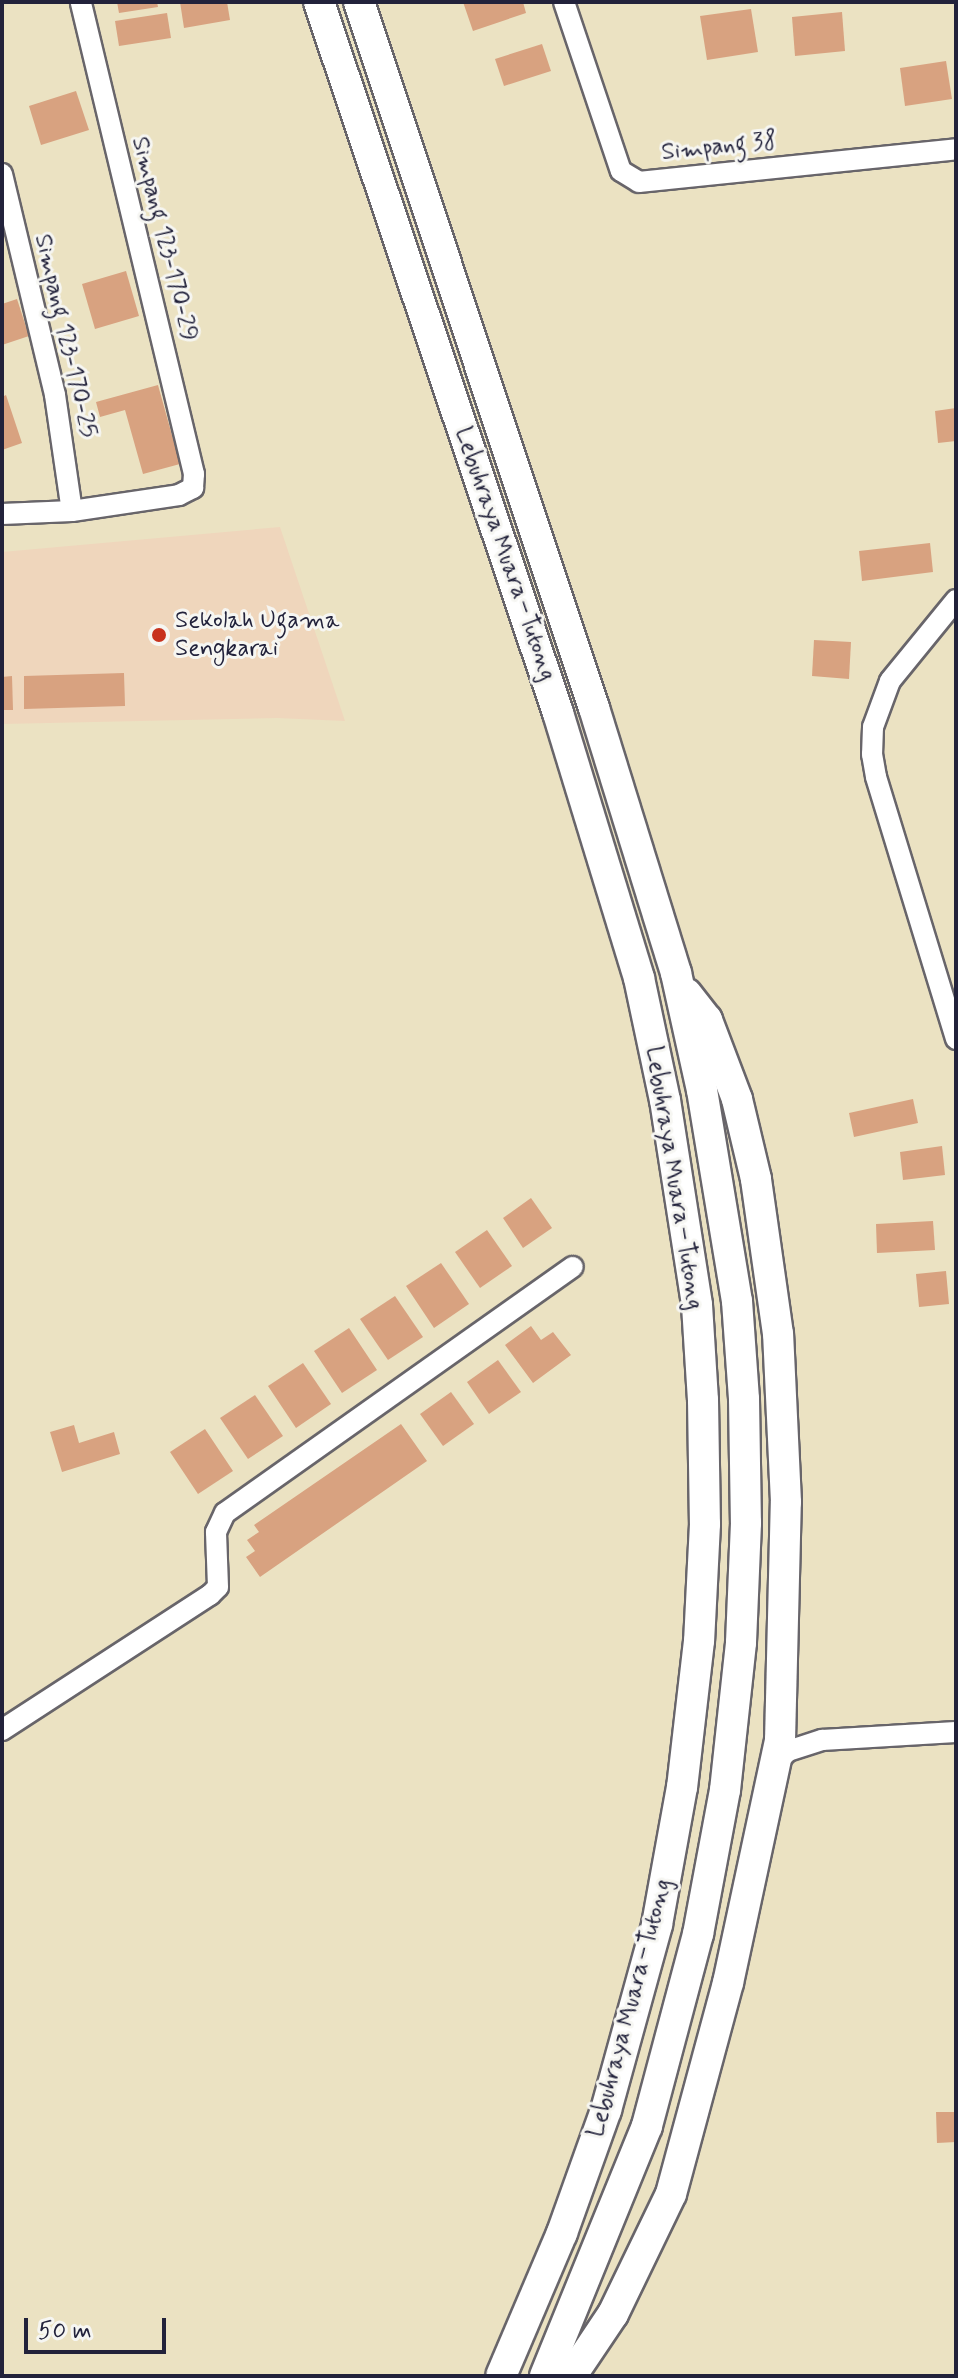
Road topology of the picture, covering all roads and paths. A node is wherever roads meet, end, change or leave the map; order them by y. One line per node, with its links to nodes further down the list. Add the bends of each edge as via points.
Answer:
1 (81, 2): 7 (street, Simpang 123-170-29, via 194,474 193,488 179,495)
2 (319, 2): 18 (highway, Lebuhraya Muara–Tutong, via 558,713 639,978 665,1100 697,1305 705,1524 699,1641 682,1787 657,1925 606,2110 562,2233)
3 (359, 2): 10 (highway, Lebuhraya Muara–Tutong, via 599,723)
4 (564, 2): 5 (street, Simpang 38, via 621,171 639,182)
5 (956, 149)
6 (2, 174): 7 (street, Simpang 123-170-25, via 55,395)
7 (72, 511): 8 (street)
8 (2, 514)
9 (956, 600): 11 (street, via 890,681 873,727 872,754)
10 (678, 983): 13 (highway, via 707,1020 732,1085 759,1195 778,1334 786,1502); 19 (highway, Lebuhraya Muara–Tutong, via 702,1090 737,1301 746,1523 739,1657 725,1790 701,1920 651,2111)
11 (956, 1039)
12 (573, 1267): 14 (street, via 225,1513 216,1532 218,1587 210,1595)
13 (780, 1716): 16 (street); 17 (highway)
14 (2, 1730)
15 (956, 1732): 16 (street)
16 (822, 1740): 17 (street, via 788,1751)
17 (775, 1764): 20 (highway, via 728,1983 671,2194 613,2314)
18 (501, 2376)
19 (545, 2376)
20 (566, 2376)

